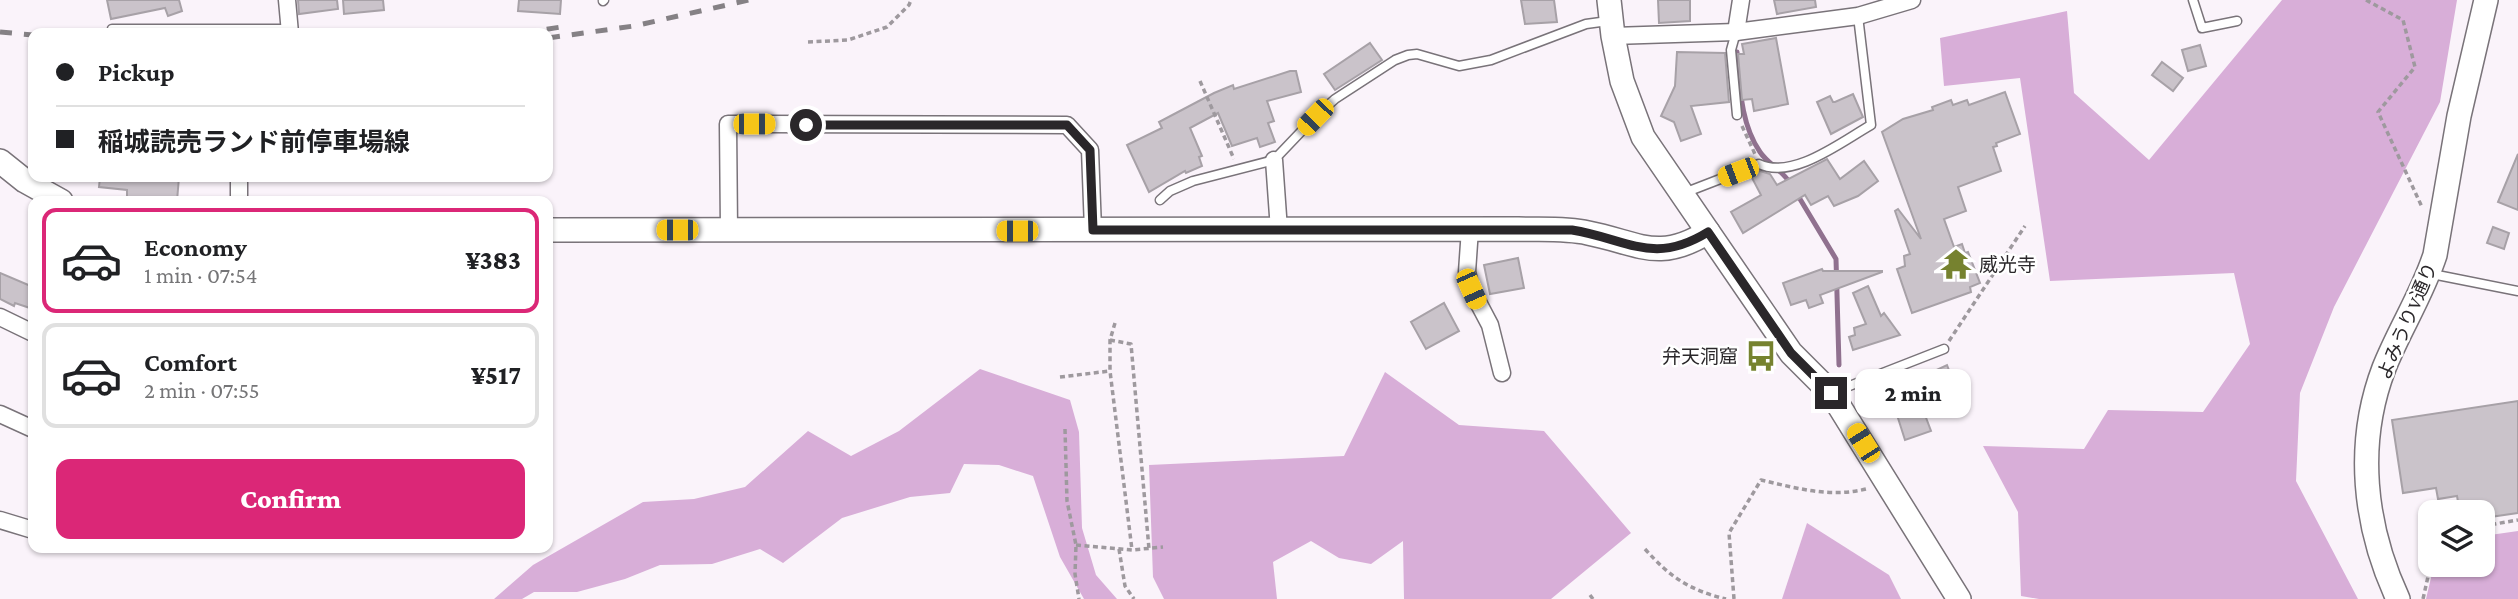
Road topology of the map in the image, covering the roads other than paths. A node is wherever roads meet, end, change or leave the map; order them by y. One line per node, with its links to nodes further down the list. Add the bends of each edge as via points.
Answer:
1 (286, 0): 9 (street)
2 (1741, 0): 10 (street)
3 (1912, 0): 6 (street)
4 (2193, 0): 8 (lane, via 2202,28)
5 (2486, 0): 23 (street, よみうりV通り)
6 (1858, 16): 10 (street); 14 (lane, via 1871,125 1805,162 1785,168 1763,166)
7 (1611, 19): 10 (street); 12 (lane, via 1460,66 1408,55 1335,99); 14 (street, via 1634,120)
8 (2237, 21)
9 (289, 28)
10 (1736, 32): 11 (lane, via 1731,50)
11 (1737, 115)
12 (1274, 160): 16 (lane, via 1193,181); 21 (street)
13 (0, 161): 15 (street)
14 (1681, 194): 22 (street)
15 (52, 196)
16 (1160, 200)
17 (1470, 229): 21 (street); 22 (street, via 1572,230 1664,250); 28 (street, via 1467,272 1490,325)
18 (553, 230): 19 (street)
19 (729, 230): 20 (street); 20 (street, via 728,124 1067,125 1090,150)
20 (1093, 230): 21 (street)
21 (1279, 230)
22 (1708, 232): 29 (street, via 1791,353)
23 (2429, 274): 24 (lane); 35 (street, よみうりV通り, via 2384,369 2367,451 2371,519)
24 (2518, 291)
25 (0, 317): 26 (street)
26 (28, 331)
27 (1944, 349): 29 (lane)
28 (1502, 373)
29 (1831, 393): 34 (street)
30 (0, 414): 31 (street)
31 (28, 427)
32 (0, 520): 33 (street)
33 (28, 528)
34 (1959, 599)
35 (2398, 599)

